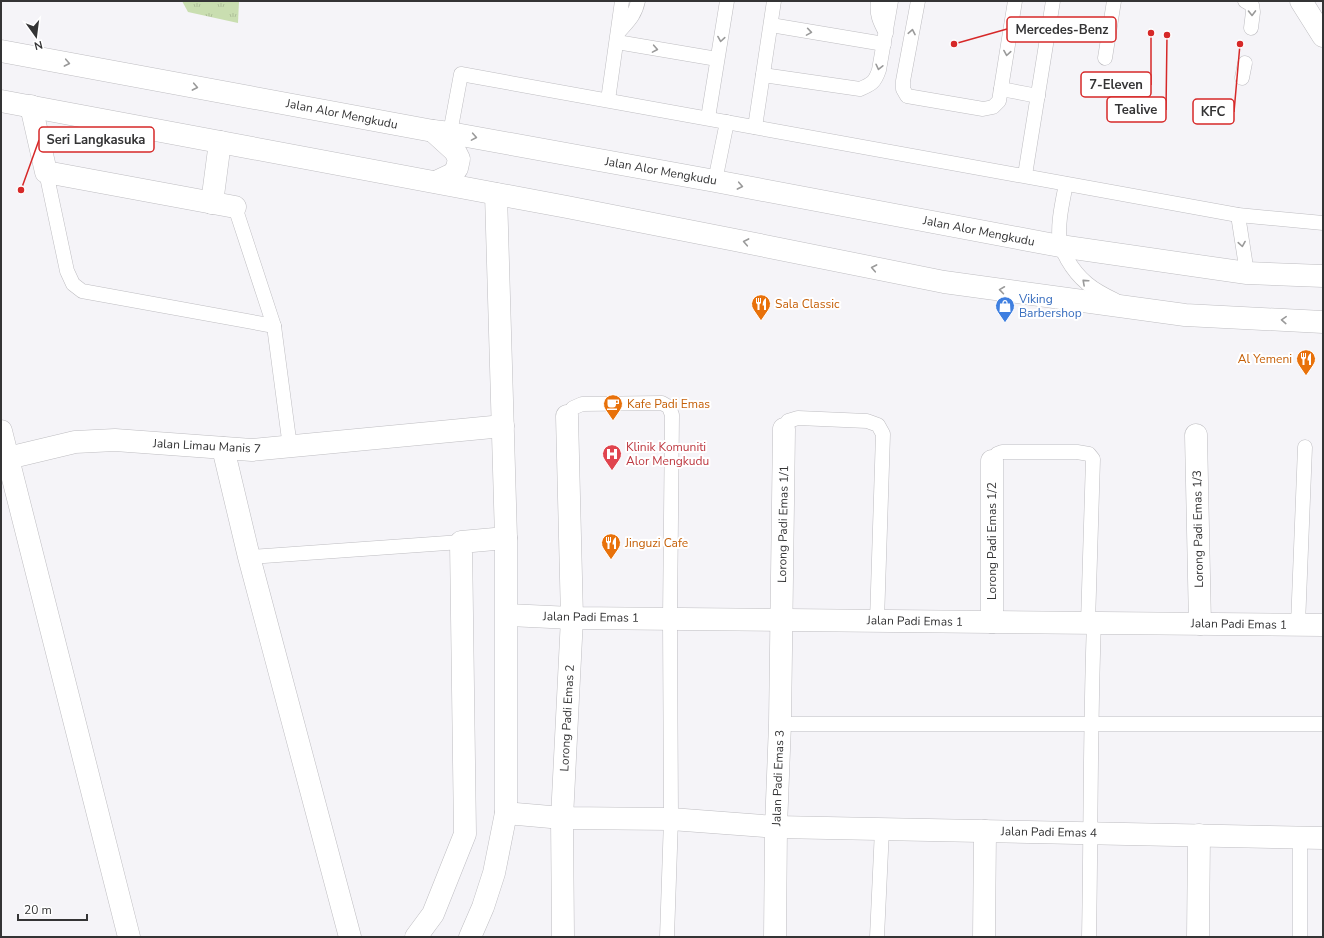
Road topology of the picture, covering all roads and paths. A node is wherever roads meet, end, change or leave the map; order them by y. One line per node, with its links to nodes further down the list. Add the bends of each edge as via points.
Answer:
1 (622, 1): 17 (lane)
2 (638, 1): 17 (lane, via 636,10)
3 (717, 1): 13 (lane)
4 (781, 1): 14 (lane)
5 (878, 1): 18 (lane, via 878,18)
6 (891, 1): 18 (lane)
7 (918, 1): 25 (lane, one-way to 7, via 999,101 993,107 983,109 907,96 902,89)
8 (1015, 1): 25 (lane, one-way to 25)
9 (1053, 1): 26 (lane)
10 (1114, 1): 20 (lane)
11 (1245, 1): 15 (lane, one-way to 15, via 1252,5)
12 (1301, 1): 16 (street)
13 (726, 7): 21 (lane, one-way to 21)
14 (773, 13): 18 (lane, one-way to 18); 23 (lane)
15 (1251, 28)
16 (1323, 36)
17 (617, 37): 21 (lane, one-way to 21); 27 (lane)
18 (885, 38): 23 (lane, one-way to 23, via 875,80 860,89)
19 (1, 51): 33 (street, Jalan Alor Mengkudu, one-way to 33)
20 (1105, 58)
21 (717, 59): 30 (lane)
22 (1245, 63): 24 (lane)
23 (762, 75): 32 (lane)
24 (1242, 78)
25 (1001, 89): 26 (lane)
26 (1038, 96): 36 (lane)
27 (608, 100): 30 (lane); 33 (lane, via 461,74)
28 (1, 101): 29 (street)
29 (31, 106): 34 (street); 35 (street)
30 (708, 118): 31 (lane)
31 (727, 122): 32 (lane); 37 (lane)
32 (755, 127): 36 (lane)
33 (441, 132): 37 (street, Jalan Alor Mengkudu, one-way to 37); 38 (street, via 459,159 453,174)
34 (220, 142): 38 (street); 41 (street)
35 (46, 172): 41 (street); 50 (lane, via 67,271 73,284 82,291)
36 (1025, 176): 39 (lane)
37 (715, 181): 45 (street, Jalan Alor Mengkudu, one-way to 45)
38 (436, 182): 40 (street)
39 (1066, 184): 43 (lane); 45 (lane, via 1059,219)
40 (496, 194): 48 (street, one-way to 40, via 944,282); 52 (street)
41 (212, 203): 42 (street)
42 (235, 207): 50 (lane)
43 (1238, 215): 44 (lane); 46 (lane, one-way to 46)
44 (1323, 223)
45 (1060, 246): 46 (street, Jalan Alor Mengkudu); 48 (lane, one-way to 45, via 1106,296 1085,283)
46 (1247, 273): 47 (street, Jalan Alor Mengkudu)
47 (1323, 276)
48 (1145, 309): 49 (street, one-way to 48, via 1185,315)
49 (1323, 322)
50 (274, 326): 56 (lane)
51 (567, 416): 65 (street, Lorong Padi Emas 2); 66 (lane, via 573,408 582,404 662,403 669,407 672,415)
52 (502, 426): 56 (street, Jalan Limau Manis 7); 61 (street)
53 (784, 429): 67 (street, Lorong Padi Emas 1/1); 68 (lane, via 788,421 798,418 866,422 878,425 883,434)
54 (1, 431): 59 (street)
55 (1196, 435): 71 (street, Lorong Padi Emas 1/3)
56 (290, 446): 58 (street, Jalan Limau Manis 7, via 252,450)
57 (1305, 447): 72 (lane)
58 (223, 448): 59 (street, Jalan Limau Manis 7, via 115,440 75,442); 63 (street)
59 (8, 458): 87 (street)
60 (992, 461): 69 (street, Lorong Padi Emas 1/2); 70 (lane, via 1002,452 1077,452 1089,454 1093,460)
61 (506, 538): 62 (street); 64 (street)
62 (461, 542): 63 (lane); 89 (street, via 465,834 433,914)
63 (249, 557): 88 (street)
64 (507, 615): 65 (street, Jalan Padi Emas 1); 77 (street)
65 (572, 618): 66 (street, Jalan Padi Emas 1); 78 (street, Lorong Padi Emas 2)
66 (670, 619): 67 (street, Jalan Padi Emas 1); 79 (lane)
67 (781, 619): 68 (street, Jalan Padi Emas 1); 74 (street, Jalan Padi Emas 3)
68 (877, 621): 69 (street, Jalan Padi Emas 1)
69 (992, 622): 70 (street, Jalan Padi Emas 1)
70 (1091, 623): 71 (street, Jalan Padi Emas 1); 75 (lane)
71 (1200, 624): 72 (street, Jalan Padi Emas 1)
72 (1298, 625): 73 (street, Jalan Padi Emas 1)
73 (1323, 625)
74 (780, 724): 75 (lane); 80 (street, Jalan Padi Emas 3)
75 (1090, 724): 76 (lane); 83 (lane)
76 (1323, 724)
77 (506, 813): 78 (street, Jalan Padi Emas 4); 90 (street, via 494,873)
78 (562, 818): 79 (street, Jalan Padi Emas 4); 91 (street, Lorong Padi Emas 2)
79 (671, 819): 80 (street, Jalan Padi Emas 4); 92 (lane)
80 (776, 826): 81 (street, Jalan Padi Emas 4); 93 (street, Jalan Padi Emas 3)
81 (882, 828): 82 (street, Jalan Padi Emas 4); 94 (lane)
82 (985, 831): 83 (street, Jalan Padi Emas 4); 95 (street)
83 (1091, 833): 84 (street, Jalan Padi Emas 4); 96 (lane)
84 (1199, 835): 85 (street, Jalan Padi Emas 4); 97 (street)
85 (1300, 838): 86 (street, Jalan Padi Emas 4); 98 (lane)
86 (1323, 838)
87 (129, 937)
88 (350, 937)
89 (416, 937)
90 (470, 937)
91 (563, 937)
92 (668, 937)
93 (775, 937)
94 (877, 937)
95 (984, 937)
96 (1089, 937)
97 (1198, 937)
98 (1300, 937)

